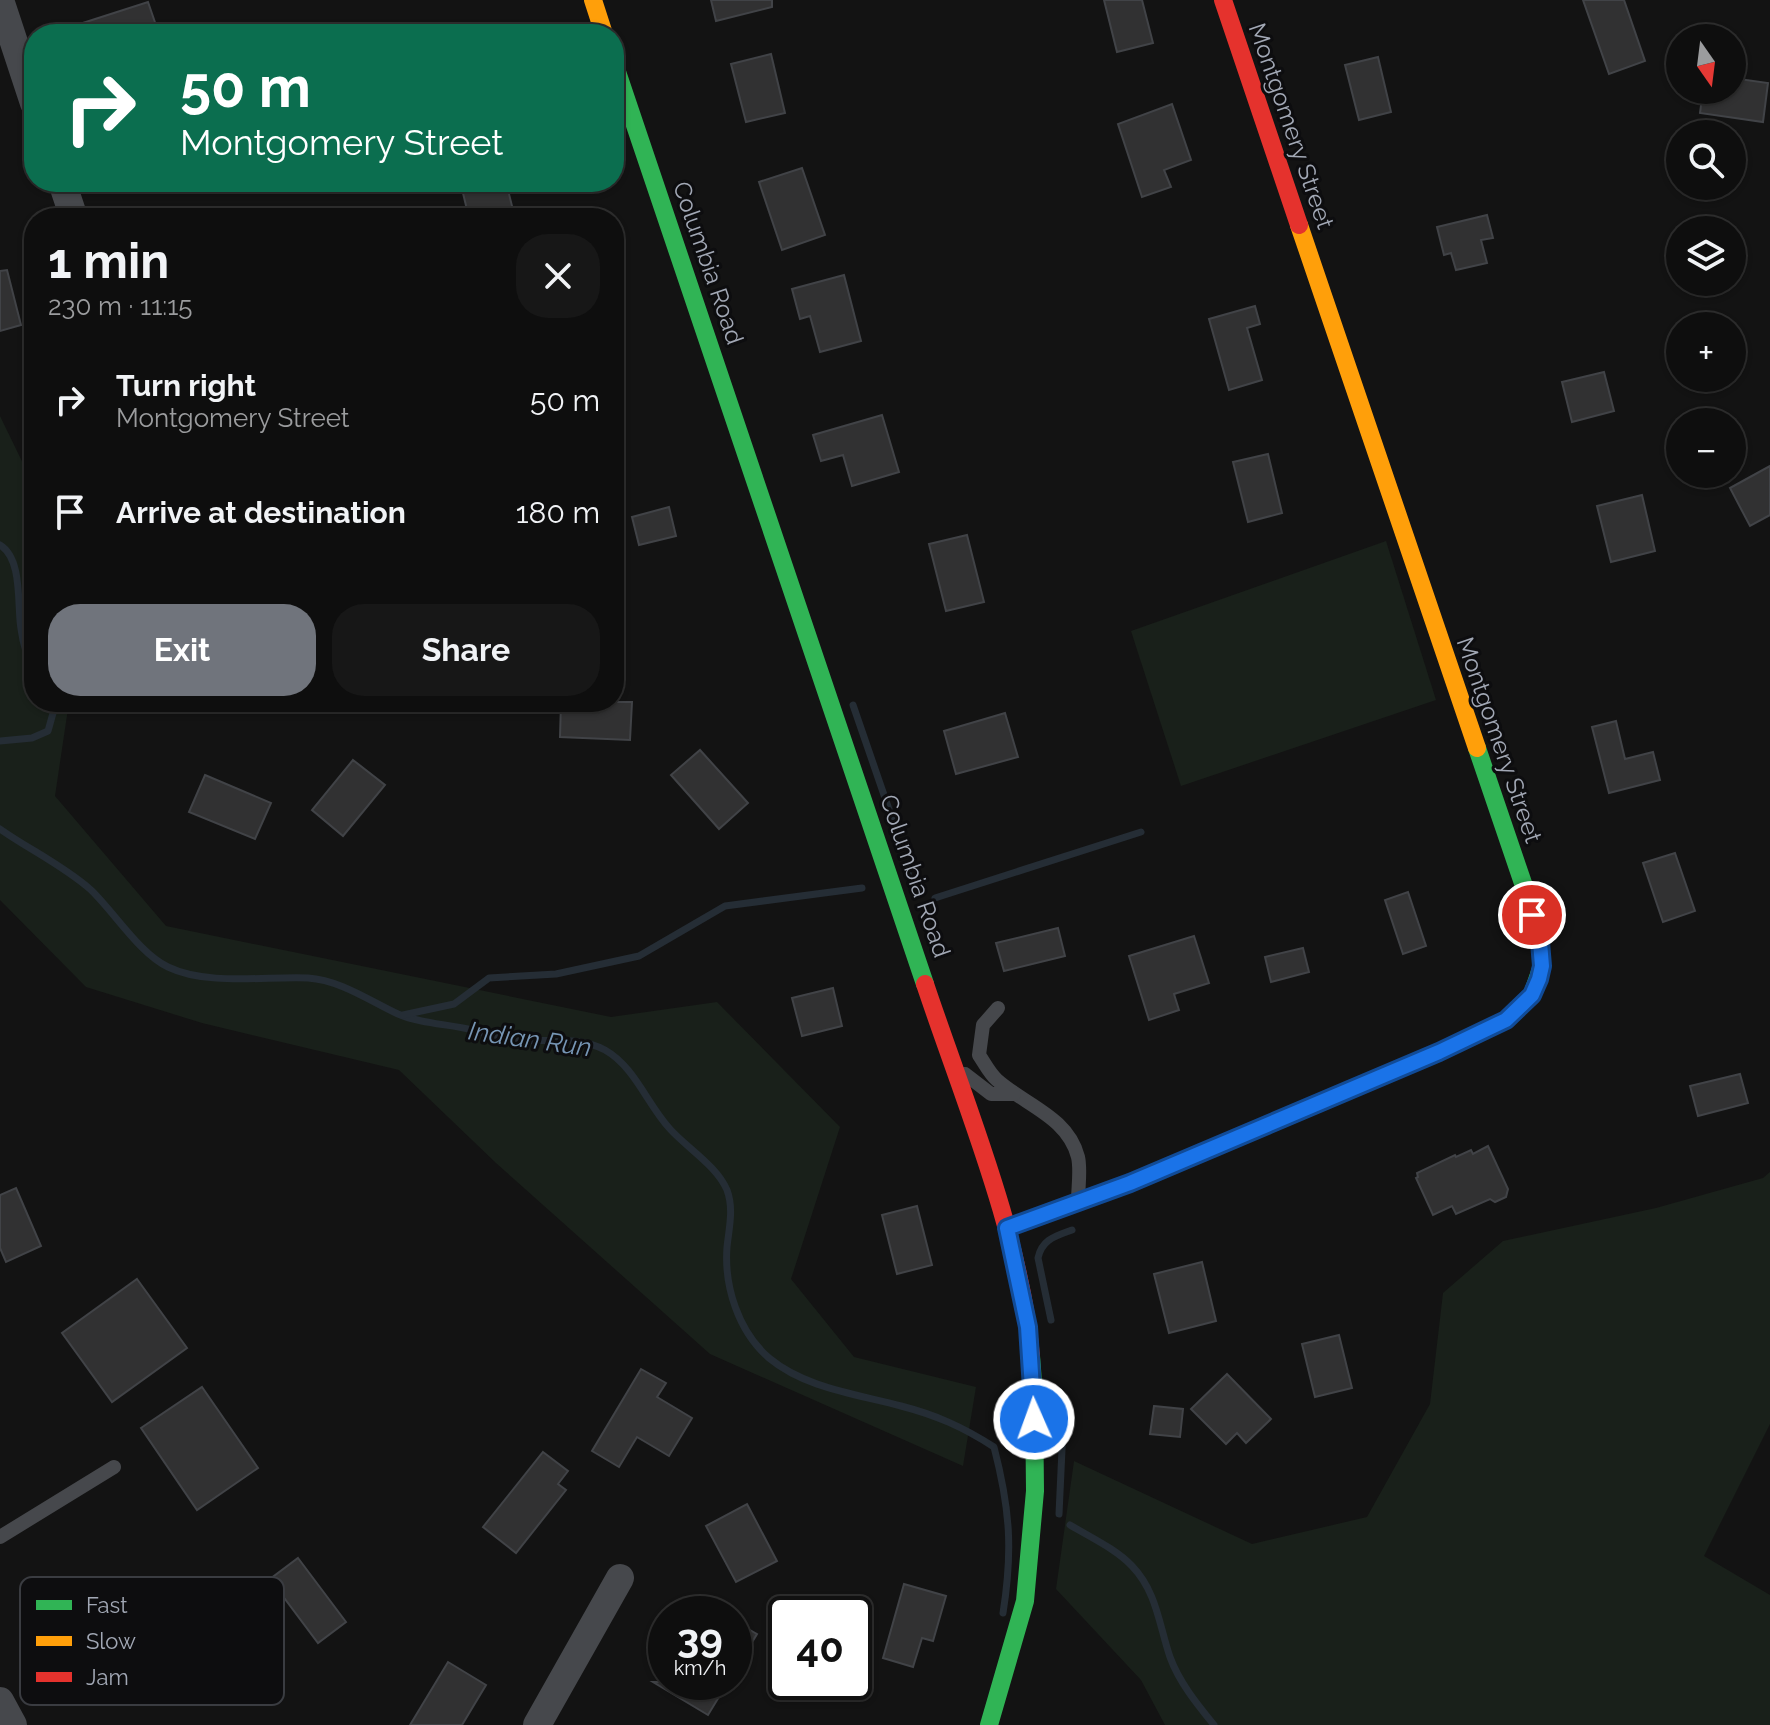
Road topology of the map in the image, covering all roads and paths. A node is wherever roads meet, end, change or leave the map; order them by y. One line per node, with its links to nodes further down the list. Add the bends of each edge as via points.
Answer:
1 (0, 0): 6 (street)
2 (593, 0): 4 (street)
3 (1223, 0): 13 (street, Montgomery Street, via 1520,875 1542,966 1532,995 1506,1020)
4 (601, 24)
5 (0, 66): 8 (street)
6 (24, 73)
7 (624, 92): 11 (street, Columbia Road)
8 (24, 93)
9 (998, 1008): 10 (lane, via 983,1025)
10 (979, 1055): 11 (lane); 12 (lane, via 994,1078)
11 (954, 1066): 12 (lane, via 991,1094); 14 (street, Columbia Road)
12 (1014, 1094): 13 (lane, via 1054,1118 1067,1136 1078,1157)
13 (1078, 1202): 14 (street, Montgomery Street)
14 (1007, 1228): 21 (street, Columbia Road, via 1028,1327 1035,1491 1025,1601)
15 (114, 1467): 16 (lane)
16 (0, 1537)
17 (620, 1578): 20 (street)
18 (0, 1701): 19 (street)
19 (13, 1725)
20 (537, 1725)
21 (989, 1725)

